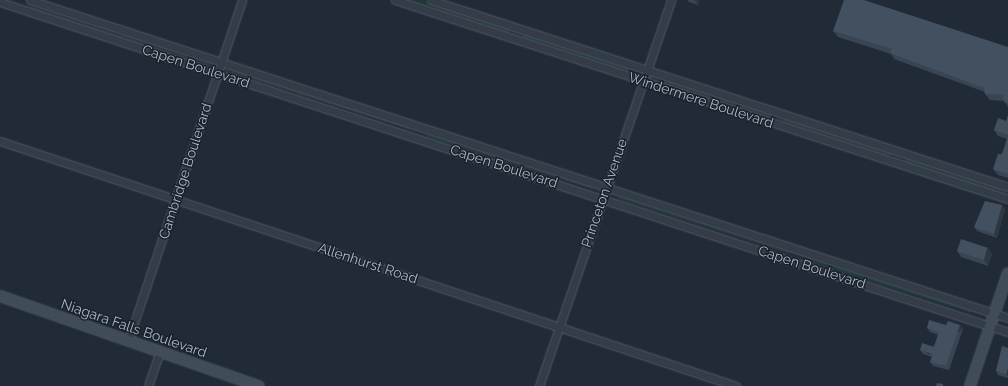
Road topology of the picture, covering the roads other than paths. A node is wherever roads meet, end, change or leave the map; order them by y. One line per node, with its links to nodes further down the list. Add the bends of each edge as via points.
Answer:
1 (30, 0): 7 (street, Capen Boulevard)
2 (242, 0): 7 (street, Cambridge Boulevard)
3 (395, 0): 10 (street, Windermere Boulevard)
4 (431, 0): 8 (street, Windermere Boulevard)
5 (671, 0): 8 (street, Princeton Avenue)
6 (0, 2): 9 (street, Capen Boulevard)
7 (221, 62): 9 (street, Cambridge Boulevard); 12 (street, Capen Boulevard)
8 (646, 70): 10 (street, Princeton Avenue); 13 (street, Windermere Boulevard)
9 (218, 73): 14 (street, Capen Boulevard); 16 (street, Cambridge Boulevard)
10 (642, 80): 12 (street, Princeton Avenue); 15 (street, Windermere Boulevard)
11 (0, 141): 16 (street, Allenhurst Road)
12 (606, 187): 14 (street, Princeton Avenue); 19 (street, Capen Boulevard)
13 (1008, 187)
14 (602, 198): 21 (street, Capen Boulevard); 22 (street, Princeton Avenue)
15 (1008, 199)
16 (176, 200): 22 (street, Allenhurst Road); 24 (street, Cambridge Boulevard)
17 (1008, 273): 19 (main road)
18 (0, 296): 24 (main road, Niagara Falls Boulevard)
19 (994, 314): 20 (street, Capen Boulevard); 21 (main road)
20 (1008, 318)
21 (990, 325): 23 (street, Capen Boulevard); 30 (main road)
22 (558, 326): 28 (street, Princeton Avenue); 29 (street, Allenhurst Road)
23 (1008, 332)
24 (128, 341): 25 (main road, Niagara Falls Boulevard)
25 (160, 352): 26 (street); 27 (main road, Niagara Falls Boulevard)
26 (148, 386)
27 (259, 386)
28 (539, 386)
29 (736, 386)
30 (970, 386)

